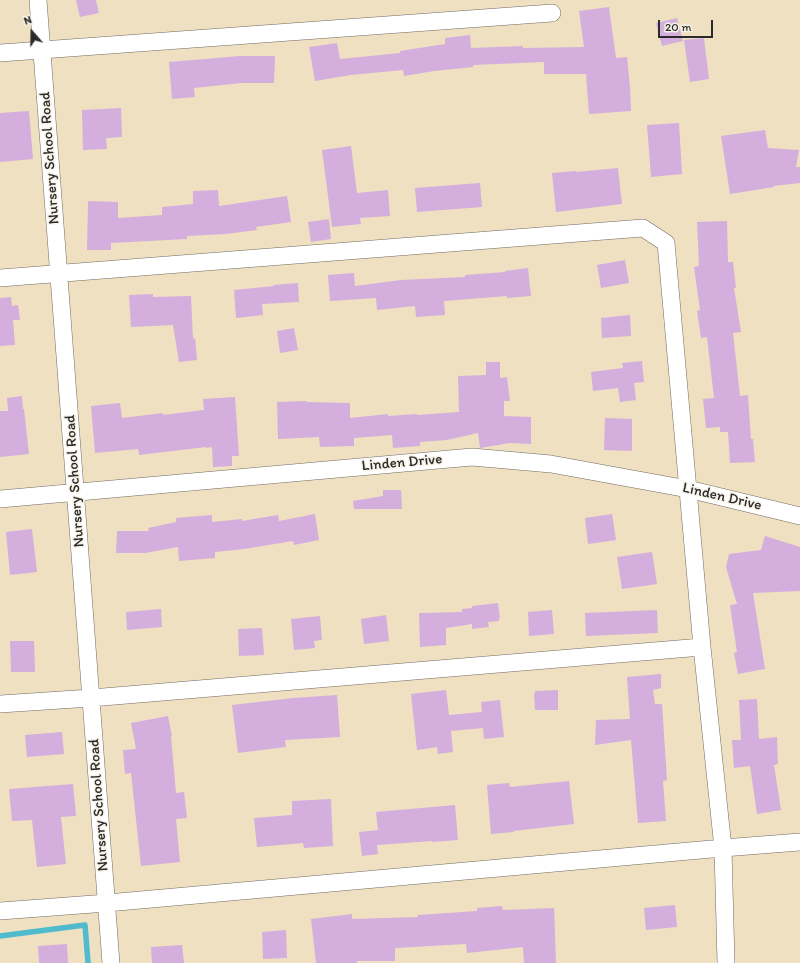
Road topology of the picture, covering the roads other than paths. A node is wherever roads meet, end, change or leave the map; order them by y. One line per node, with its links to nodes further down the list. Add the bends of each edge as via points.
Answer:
1 (38, 0): 3 (street, Nursery School Road)
2 (552, 12): 3 (street)
3 (42, 50): 4 (street); 5 (street, Nursery School Road)
4 (0, 53)
5 (59, 273): 6 (street); 7 (street, via 643,228 666,244); 8 (street, Nursery School Road)
6 (0, 278)
7 (688, 489): 8 (street, Linden Drive, via 551,464 472,457); 10 (street, Linden Drive); 11 (street)
8 (76, 493): 9 (street, Linden Drive); 12 (street, Nursery School Road)
9 (0, 499)
10 (800, 516)
11 (702, 647): 12 (street); 15 (street)
12 (91, 698): 13 (street); 16 (street, Nursery School Road)
13 (0, 704)
14 (800, 842): 15 (street)
15 (723, 848): 16 (street); 19 (street)
16 (107, 903): 17 (street); 18 (street, Nursery School Road)
17 (0, 911)
18 (111, 963)
19 (726, 963)

